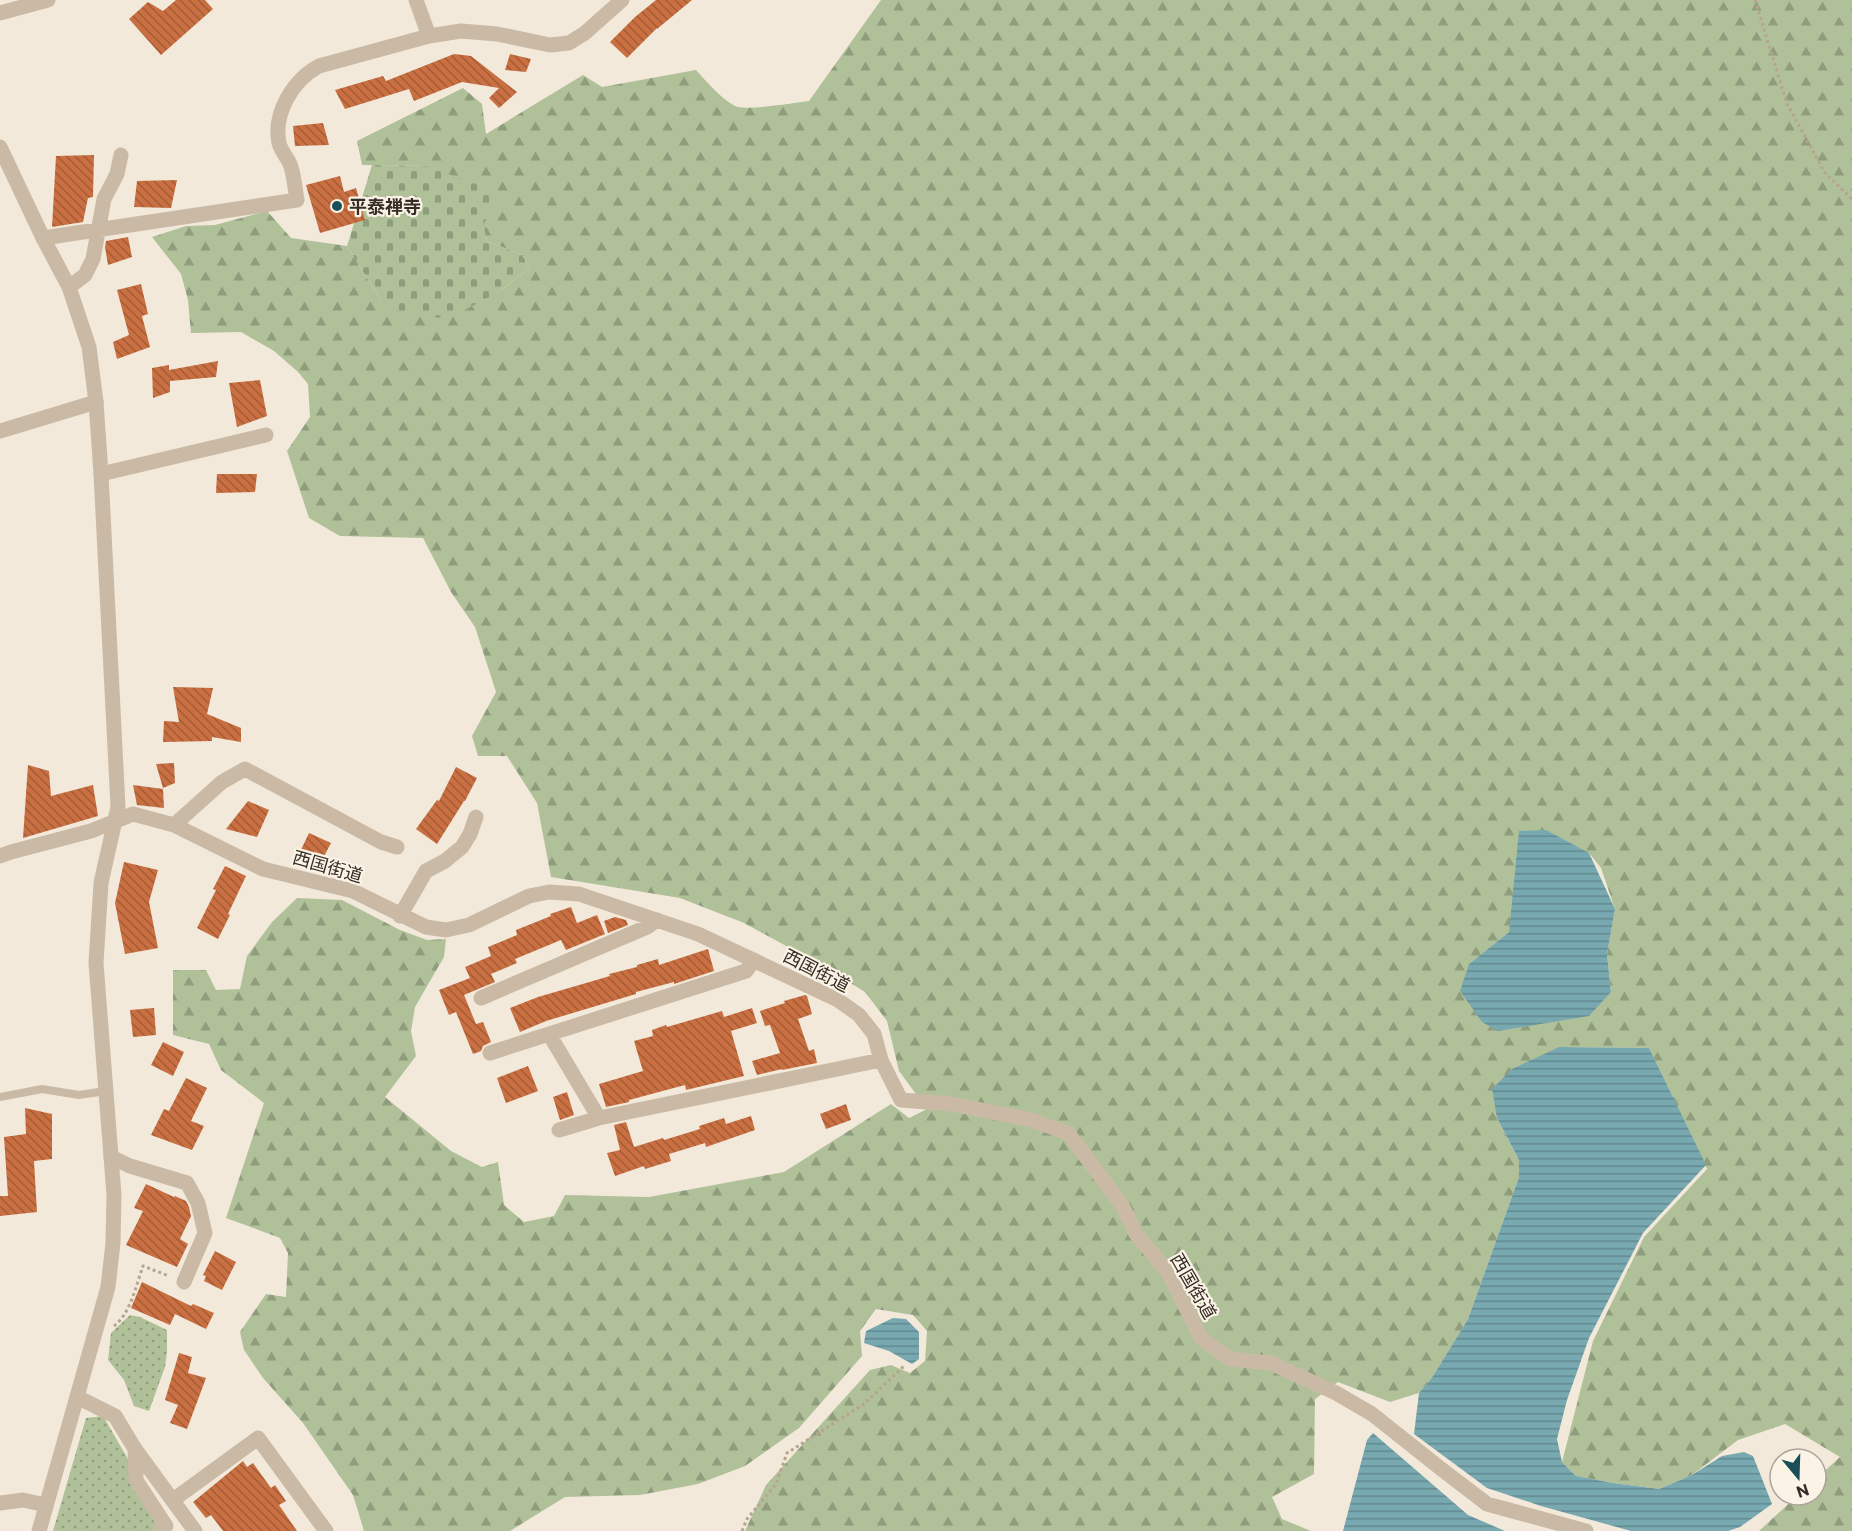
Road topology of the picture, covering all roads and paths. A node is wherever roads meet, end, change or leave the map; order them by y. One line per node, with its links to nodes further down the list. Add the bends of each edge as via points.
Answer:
1 (48, 0): 5 (street)
2 (416, 0): 6 (street)
3 (622, 0): 6 (street, via 569,43 550,45 461,31)
4 (1755, 0): 9 (path, via 1787,104 1825,173)
5 (0, 13)
6 (429, 36): 10 (street, via 319,66 298,84 282,106 278,129 279,145 291,166 297,200)
7 (0, 147): 11 (street)
8 (122, 154): 10 (street, via 104,199)
9 (1852, 199)
10 (99, 230): 11 (street); 12 (street, via 85,275)
11 (43, 238): 12 (street)
12 (69, 287): 13 (street, via 89,347)
13 (96, 402): 14 (street); 16 (street)
14 (0, 432)
15 (266, 435): 16 (street)
16 (101, 474): 18 (street)
17 (476, 817): 22 (street, via 462,847 426,871)
18 (116, 820): 19 (street, 西国街道, via 133,814); 21 (street, 西国街道, via 91,831); 29 (street, via 101,884 96,963)
19 (174, 825): 20 (street, via 222,782 245,769); 22 (street, 西国街道, via 263,869 353,891)
20 (397, 847)
21 (0, 856)
22 (400, 916): 23 (street, 西国街道, via 446,930 469,925 529,896 549,892 579,894)
23 (657, 920): 24 (street, 西国街道); 25 (street)
24 (754, 960): 26 (street, via 746,971); 28 (street, 西国街道, via 838,1000 859,1015 874,1034)
25 (482, 998)
26 (549, 1034): 27 (street); 31 (street)
27 (490, 1053)
28 (881, 1060): 31 (street); 47 (street, 西国街道, via 901,1100 951,1104 1028,1119 1068,1133 1122,1205 1136,1234 1168,1272 1202,1338 1230,1359 1271,1363 1336,1393 1372,1414 1487,1503)
29 (106, 1092): 30 (lane, via 79,1095 42,1089); 33 (street)
30 (0, 1097)
31 (599, 1118): 32 (street)
32 (559, 1130)
33 (111, 1157): 34 (street, via 187,1183 198,1203 205,1233); 37 (street, via 113,1243 108,1287)
34 (184, 1282): 35 (path, via 143,1266 124,1314)
35 (109, 1330)
36 (904, 1366): 46 (path, via 864,1404 787,1454 776,1484)
37 (77, 1397): 38 (street, via 115,1416); 41 (street)
38 (135, 1449): 39 (street); 43 (street, via 136,1480 166,1526)
39 (173, 1500): 44 (street); 45 (street, via 258,1438)
40 (0, 1503): 41 (street, via 23,1500)
41 (46, 1505): 42 (street)
42 (39, 1531)
43 (160, 1531)
44 (195, 1531)
45 (326, 1531)
46 (742, 1531)
47 (1586, 1531)

